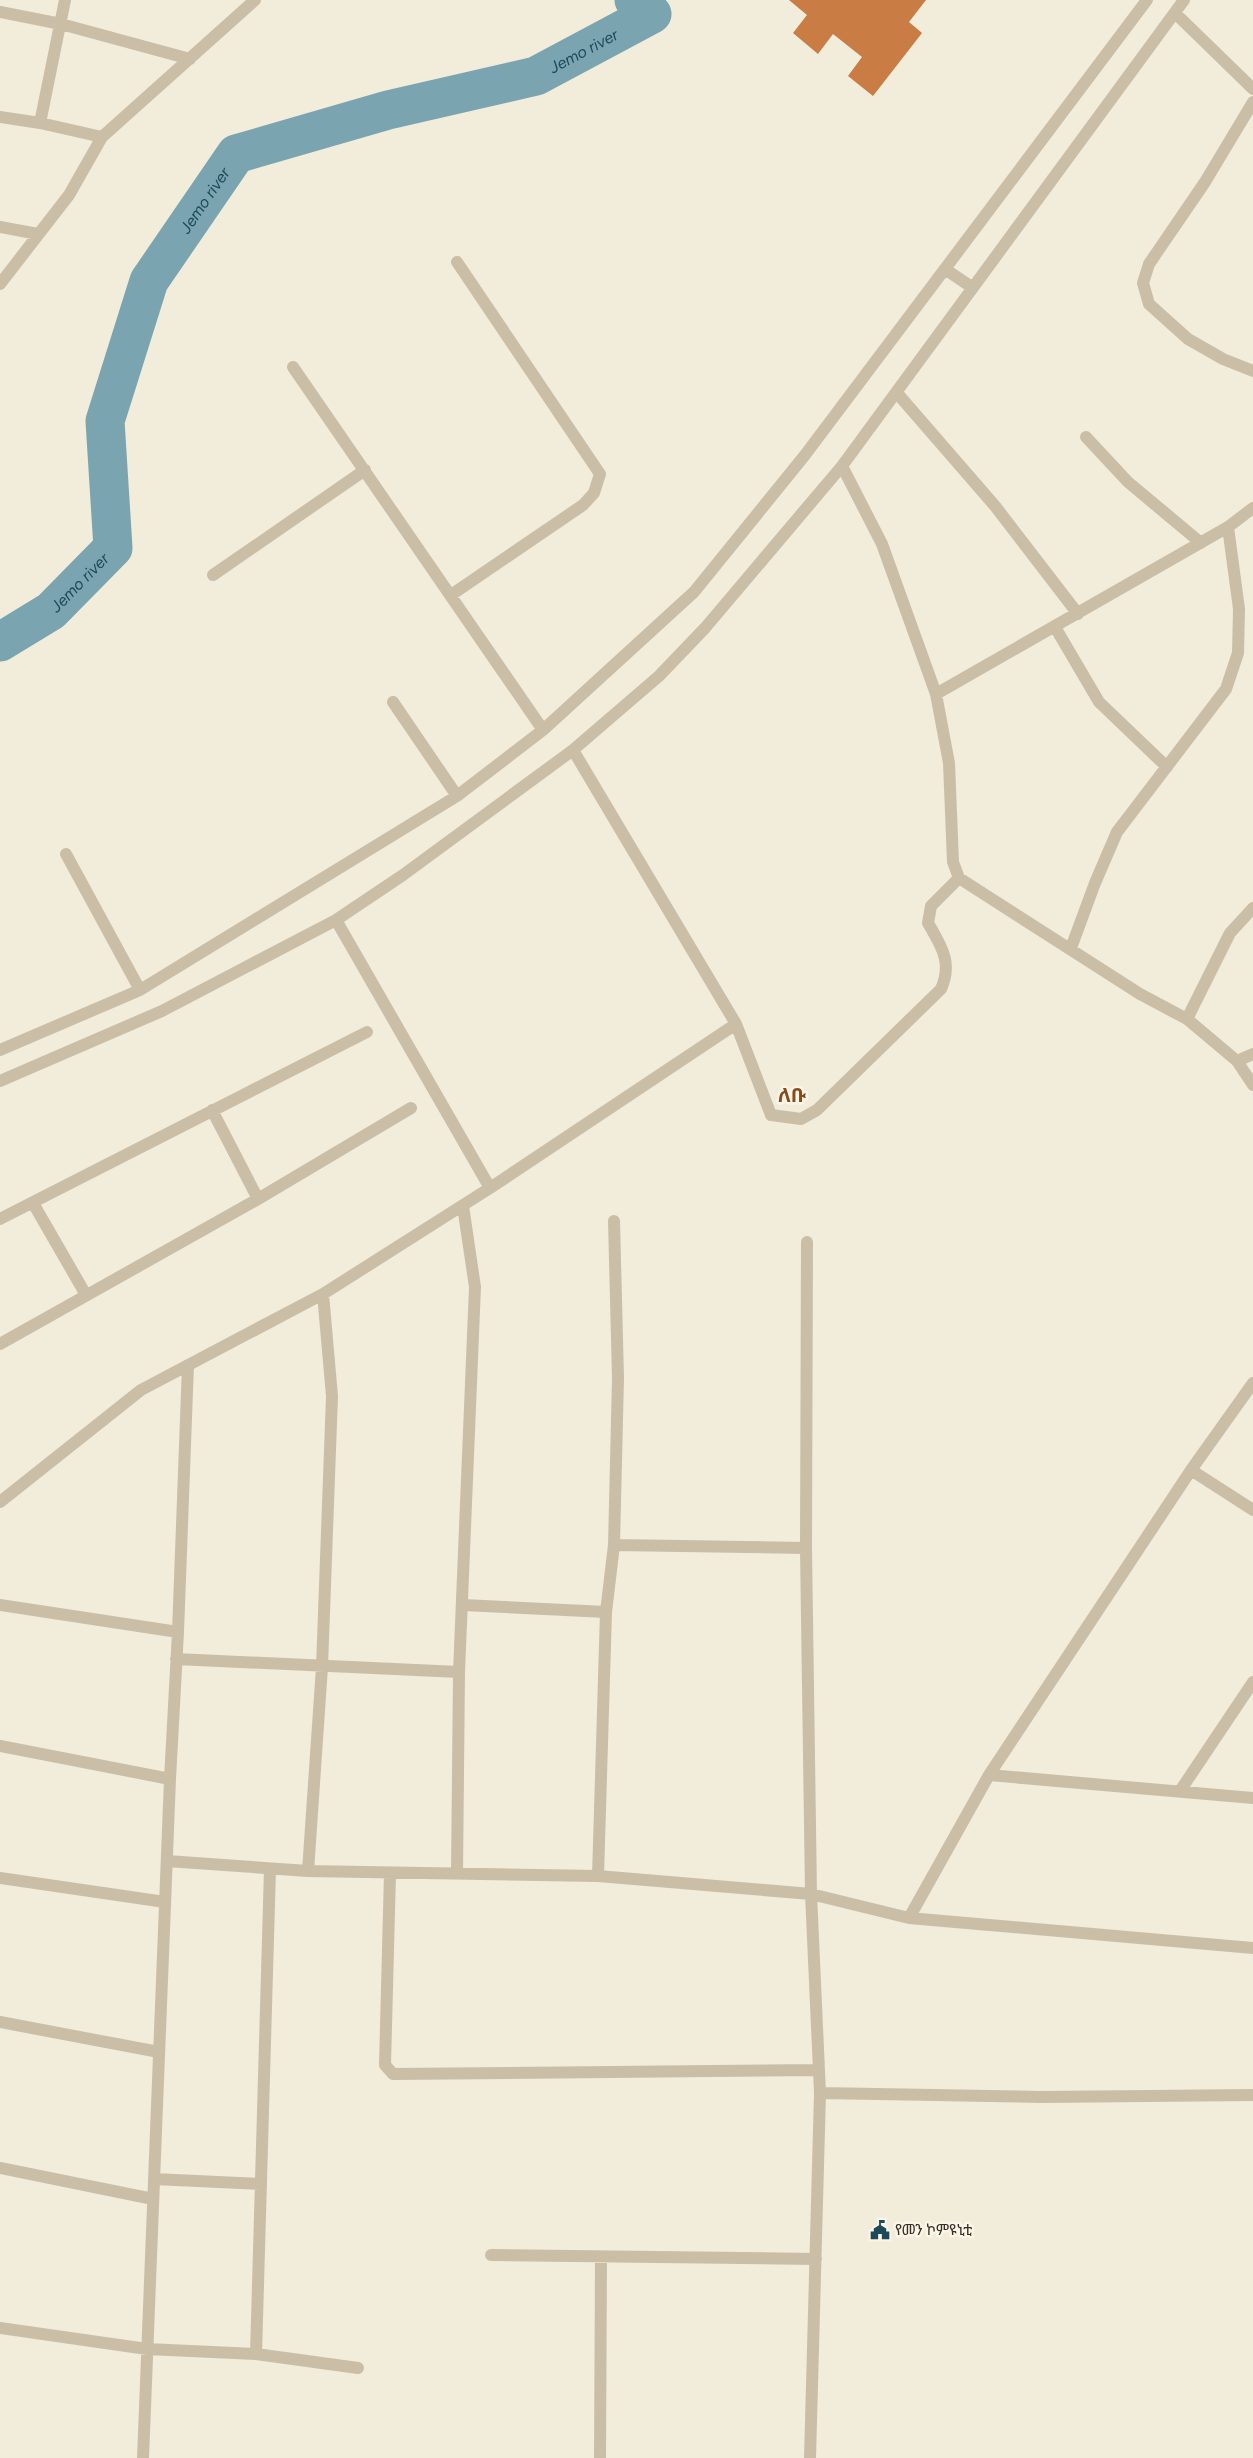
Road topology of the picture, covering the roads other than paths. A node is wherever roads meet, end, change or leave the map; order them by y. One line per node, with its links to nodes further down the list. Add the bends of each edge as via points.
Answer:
1 (64, 0): 7 (street)
2 (255, 0): 8 (street)
3 (1147, 0): 17 (street)
4 (1184, 0): 6 (street)
5 (0, 12): 7 (street)
6 (1175, 13): 9 (street); 19 (street)
7 (61, 24): 8 (street); 12 (street)
8 (190, 59): 13 (street)
9 (1253, 89)
10 (1253, 102): 21 (street, via 1205,182 1149,264 1143,283 1149,304 1188,339)
11 (0, 117): 12 (street)
12 (40, 123): 13 (street)
13 (102, 137): 15 (street, via 68,196)
14 (0, 227): 15 (street)
15 (38, 234): 18 (street)
16 (457, 262): 30 (street, via 600,474 594,493 584,504)
17 (945, 269): 19 (street); 35 (street, via 805,455 694,592)
18 (0, 284)
19 (973, 288): 22 (street)
20 (293, 367): 25 (street)
21 (1253, 371)
22 (897, 393): 24 (street); 31 (street, via 995,506)
23 (1086, 437): 28 (street, via 1128,482)
24 (842, 466): 33 (street, via 882,544); 36 (street, via 705,628 659,676)
25 (365, 470): 29 (street); 30 (street)
26 (1253, 508): 27 (street)
27 (1228, 527): 28 (street); 37 (street, via 1239,609 1238,654 1226,689)
28 (1201, 543): 31 (street)
29 (213, 575)
30 (451, 595): 35 (street)
31 (1078, 614): 32 (street)
32 (1055, 627): 33 (street); 37 (street, via 1099,702)
33 (936, 694): 40 (street, via 949,763 953,862)
34 (393, 702): 38 (street)
35 (543, 730): 38 (street)
36 (572, 750): 42 (street, via 403,875); 46 (street)
37 (1167, 767): 43 (street, via 1117,832 1094,883)
38 (458, 796): 44 (street)
39 (66, 854): 44 (street)
40 (960, 878): 43 (street); 46 (street, via 931,906 928,922 942,947 947,975 941,989 817,1110 801,1119 771,1115)
41 (1253, 908): 45 (street, via 1230,933)
42 (336, 920): 51 (street, via 162,1011); 55 (street)
43 (1071, 948): 45 (street, via 1140,994)
44 (140, 990): 48 (street)
45 (1187, 1020): 50 (street)
46 (736, 1024): 55 (street)
47 (367, 1032): 54 (street)
48 (0, 1050)
49 (1253, 1054): 50 (street)
50 (1237, 1061): 52 (street)
51 (0, 1082)
52 (1253, 1085)
53 (411, 1108): 56 (street)
54 (212, 1110): 56 (street); 57 (street)
55 (490, 1188): 58 (street)
56 (258, 1199): 63 (street)
57 (33, 1203): 59 (street); 63 (street)
58 (463, 1206): 62 (street); 73 (street, via 475,1287)
59 (0, 1219)
60 (614, 1221): 70 (street, via 618,1378)
61 (807, 1242): 71 (street)
62 (323, 1294): 65 (street); 77 (street, via 332,1396)
63 (86, 1295): 64 (street)
64 (0, 1344)
65 (188, 1365): 68 (street, via 141,1390); 75 (street)
66 (1253, 1383): 67 (street)
67 (1191, 1470): 69 (street); 81 (street)
68 (0, 1502)
69 (1253, 1510)
70 (614, 1545): 71 (street); 74 (street)
71 (806, 1548): 92 (street)
72 (0, 1605): 75 (street)
73 (463, 1605): 74 (street); 78 (street)
74 (606, 1612): 90 (street)
75 (178, 1632): 76 (street)
76 (176, 1659): 77 (street); 82 (street)
77 (322, 1667): 78 (street); 87 (street)
78 (459, 1672): 89 (street)
79 (1253, 1682): 83 (street)
80 (0, 1746): 82 (street)
81 (989, 1775): 83 (street); 94 (street)
82 (170, 1779): 85 (street)
83 (1180, 1791): 84 (street)
84 (1253, 1798)
85 (166, 1861): 86 (street); 93 (street)
86 (270, 1868): 87 (street); 103 (street)
87 (308, 1871): 88 (street)
88 (390, 1873): 89 (street); 98 (street, via 385,2065 393,2074)
89 (457, 1874): 90 (street)
90 (598, 1876): 92 (street)
91 (0, 1878): 93 (street)
92 (811, 1894): 94 (street); 98 (street)
93 (165, 1902): 97 (street)
94 (909, 1918): 95 (street)
95 (1253, 1948)
96 (0, 2022): 97 (street)
97 (159, 2052): 102 (street)
98 (819, 2070): 99 (street)
99 (820, 2093): 100 (street, via 1042,2097); 107 (street)
100 (1253, 2095)
101 (0, 2168): 104 (street)
102 (154, 2179): 103 (street); 104 (street)
103 (261, 2184): 110 (street)
104 (153, 2199): 109 (street)
105 (491, 2255): 106 (street)
106 (601, 2257): 107 (street); 113 (street)
107 (816, 2258): 114 (street)
108 (0, 2328): 109 (street)
109 (148, 2349): 110 (street); 112 (street)
110 (256, 2354): 111 (street)
111 (358, 2368)
112 (143, 2458)
113 (600, 2458)
114 (810, 2458)

